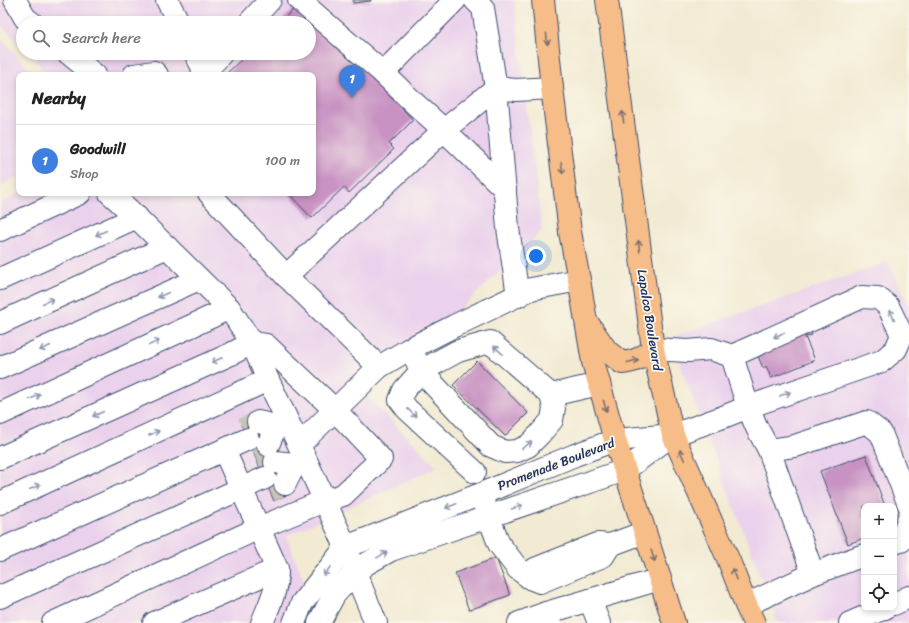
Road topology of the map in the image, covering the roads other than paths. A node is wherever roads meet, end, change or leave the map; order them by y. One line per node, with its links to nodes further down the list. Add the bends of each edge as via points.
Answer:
1 (15, 0): 9 (street)
2 (167, 0): 10 (street)
3 (270, 0): 11 (street)
4 (299, 0): 16 (street)
5 (455, 0): 16 (street)
6 (475, 0): 17 (street, via 483,8)
7 (543, 0): 18 (main road, one-way to 18)
8 (607, 0): 37 (main road, Lapalco Boulevard, one-way to 8)
9 (24, 16)
10 (175, 16)
11 (255, 16)
12 (77, 60): 15 (street)
13 (212, 60): 14 (street)
14 (201, 67)
15 (92, 72)
16 (383, 73): 19 (street)
17 (496, 88): 18 (street); 19 (street); 20 (street)
18 (552, 88): 30 (main road, one-way to 30, via 570,232)
19 (444, 130): 20 (street); 27 (street)
20 (505, 189): 31 (street)
21 (74, 196): 25 (street)
22 (113, 196): 24 (street)
23 (212, 196): 27 (street)
24 (137, 217): 26 (street); 29 (street, one-way to 29)
25 (0, 230)
26 (167, 247): 28 (street); 34 (street, one-way to 26)
27 (286, 276): 39 (street)
28 (199, 278): 32 (street); 40 (street, one-way to 40)
29 (0, 279)
30 (579, 280): 31 (street, via 531,289); 33 (main road)
31 (518, 296): 36 (street)
32 (229, 308): 35 (street); 47 (street, one-way to 32)
33 (586, 321): 37 (main road, one-way to 37, via 607,351 622,363 641,358); 43 (main road)
34 (0, 323)
35 (252, 343): 42 (street); 46 (street, via 266,345); 54 (street, one-way to 54)
36 (411, 348): 39 (street); 41 (street)
37 (653, 349): 38 (street, via 711,349); 48 (main road, Lapalco Boulevard)
38 (732, 356): 45 (street); 45 (street, one-way to 38, via 882,360 896,349 902,335 888,306 878,298 862,297)
39 (379, 367): 46 (street)
40 (0, 368)
41 (421, 371): 44 (street, one-way to 41, via 490,342 458,351); 50 (street); 56 (street, one-way to 56, via 404,390 400,400)
42 (268, 380): 53 (street); 60 (street, one-way to 42)
43 (599, 384): 44 (street); 49 (main road, one-way to 49)
44 (550, 395): 50 (street, one-way to 44, via 505,452 517,451 528,446 552,420 554,408)
45 (748, 407): 48 (street); 52 (street)
46 (335, 410): 53 (street); 59 (street, via 381,459 343,495)
47 (0, 414)
48 (673, 434): 49 (street, Promenade Boulevard); 55 (street, Promenade Boulevard); 80 (main road, Lapalco Boulevard, one-way to 48)
49 (615, 440): 55 (main road); 58 (street, Promenade Boulevard)
50 (491, 446): 56 (street, via 480,459)
51 (224, 450): 53 (street); 57 (street); 68 (street)
52 (769, 450): 61 (street, via 795,446 867,422 881,433); 72 (street)
53 (273, 452): 57 (street); 59 (street)
54 (0, 458)
55 (625, 470): 62 (street, Promenade Boulevard, one-way to 55); 65 (main road)
56 (475, 472): 58 (street)
57 (241, 488): 64 (street); 74 (street)
58 (481, 494): 62 (street); 67 (street, Promenade Boulevard, one-way to 67)
59 (326, 500): 64 (street); 67 (street)
60 (0, 503)
61 (909, 505)
62 (488, 517): 65 (street, via 499,544 518,569 540,582 603,556 610,545); 71 (street, Promenade Boulevard, one-way to 62, via 391,550)
63 (909, 517): 66 (street, via 901,540)
64 (259, 528): 70 (street); 83 (street)
65 (645, 532): 73 (main road, one-way to 73)
66 (897, 542)
67 (346, 547): 71 (street); 85 (street, Promenade Boulevard, one-way to 85, via 302,602)
68 (0, 550)
69 (861, 556): 72 (street)
70 (277, 569): 82 (street, via 273,596); 84 (street)
71 (355, 572): 86 (street, Promenade Boulevard, via 334,595); 87 (street)
72 (813, 574): 80 (street)
73 (660, 579): 76 (street); 90 (main road)
74 (0, 597)
75 (909, 597): 77 (street)
76 (590, 600): 81 (street); 89 (street)
77 (897, 603)
78 (879, 611): 91 (street)
79 (887, 611): 92 (street)
80 (750, 614)
81 (548, 618): 88 (street)
82 (261, 622)
83 (53, 623)
84 (154, 623)
85 (294, 623)
86 (319, 623)
87 (376, 623)
88 (519, 623)
89 (599, 623)
90 (674, 623)
91 (850, 623)
92 (893, 623)

